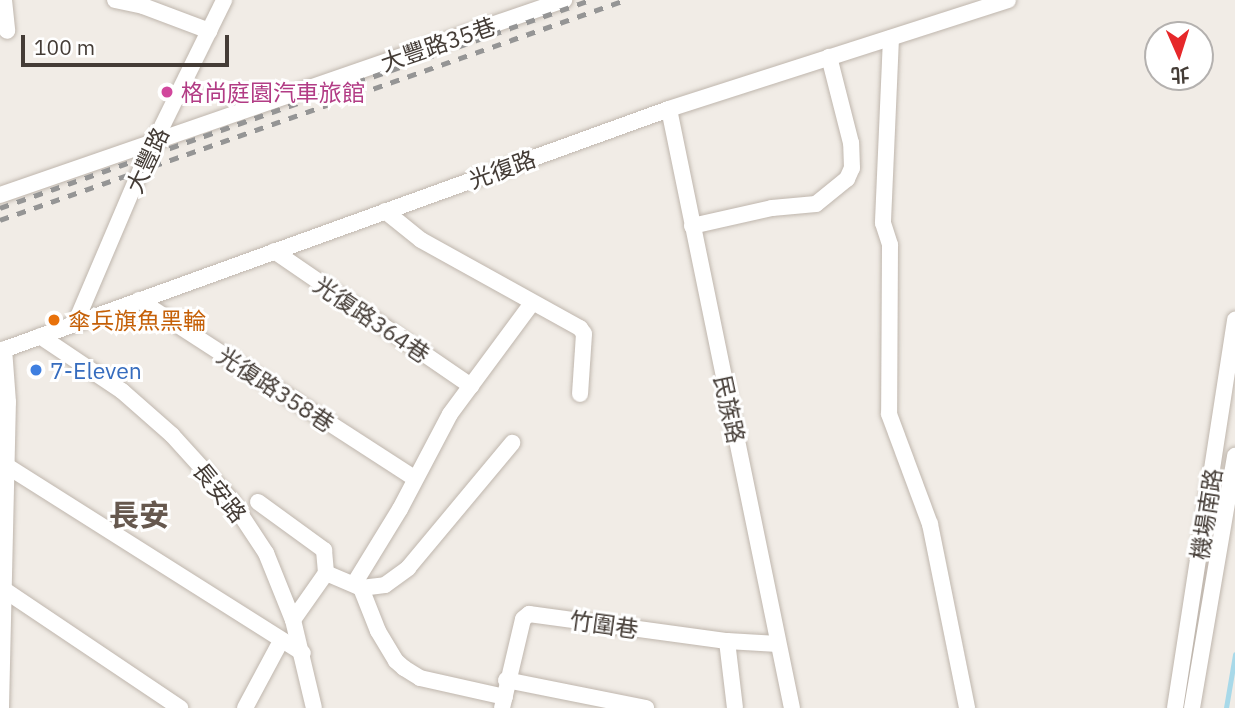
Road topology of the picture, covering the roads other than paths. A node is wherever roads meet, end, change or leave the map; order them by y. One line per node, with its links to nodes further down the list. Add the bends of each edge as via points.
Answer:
1 (4, 0): 6 (street)
2 (116, 0): 7 (street)
3 (224, 0): 7 (street, 大豐路)
4 (564, 0): 11 (street, 大豐路35巷)
5 (1008, 0): 8 (street, 光復路)
6 (7, 31)
7 (209, 31): 11 (street, 大豐路)
8 (891, 38): 9 (street, 光復路); 46 (street, via 883,223 890,245 889,414 930,524)
9 (829, 57): 10 (street, 光復路); 14 (street, via 851,143 852,168 847,179 816,204 772,208)
10 (668, 109): 13 (street, 光復路); 14 (street, 民族路)
11 (154, 143): 12 (street, 大豐路35巷); 19 (street, 大豐路)
12 (0, 195)
13 (385, 211): 15 (street, 光復路); 17 (street, via 421,240)
14 (692, 226): 35 (street, 民族路)
15 (274, 251): 16 (street, 光復路); 22 (street, 光復路364巷)
16 (139, 300): 19 (street, 光復路); 27 (street, 光復路358巷)
17 (532, 303): 22 (street); 23 (street, via 584,334)
18 (1235, 320): 47 (street, 機場南路)
19 (75, 324): 20 (street, 光復路)
20 (40, 336): 21 (street, 光復路); 32 (street, 長安路, via 122,391 172,435 223,491 266,553)
21 (2, 350): 26 (street, via 8,402)
22 (471, 386): 27 (street)
23 (580, 394)
24 (512, 443): 30 (street, via 408,568 385,585)
25 (1235, 456): 48 (street, 機場南路)
26 (7, 466): 31 (street); 34 (street)
27 (414, 478): 30 (street)
28 (258, 502): 29 (street, via 324,550)
29 (326, 573): 30 (street); 32 (street)
30 (357, 586): 38 (street, via 378,631 404,668 420,678)
31 (3, 592): 39 (street); 40 (street)
32 (293, 620): 36 (street, 長安路)
33 (727, 640): 35 (street, 竹圍巷); 37 (street, 竹圍巷, via 529,614 523,619); 44 (street)
34 (281, 641): 36 (street); 41 (street)
35 (778, 644): 45 (street, 民族路)
36 (303, 653): 42 (street, 長安路)
37 (506, 680): 38 (street, 竹圍巷); 43 (street)
38 (503, 703)
39 (1, 708)
40 (180, 708)
41 (245, 708)
42 (314, 708)
43 (646, 708)
44 (735, 708)
45 (792, 708)
46 (967, 708)
47 (1175, 708)
48 (1192, 708)

